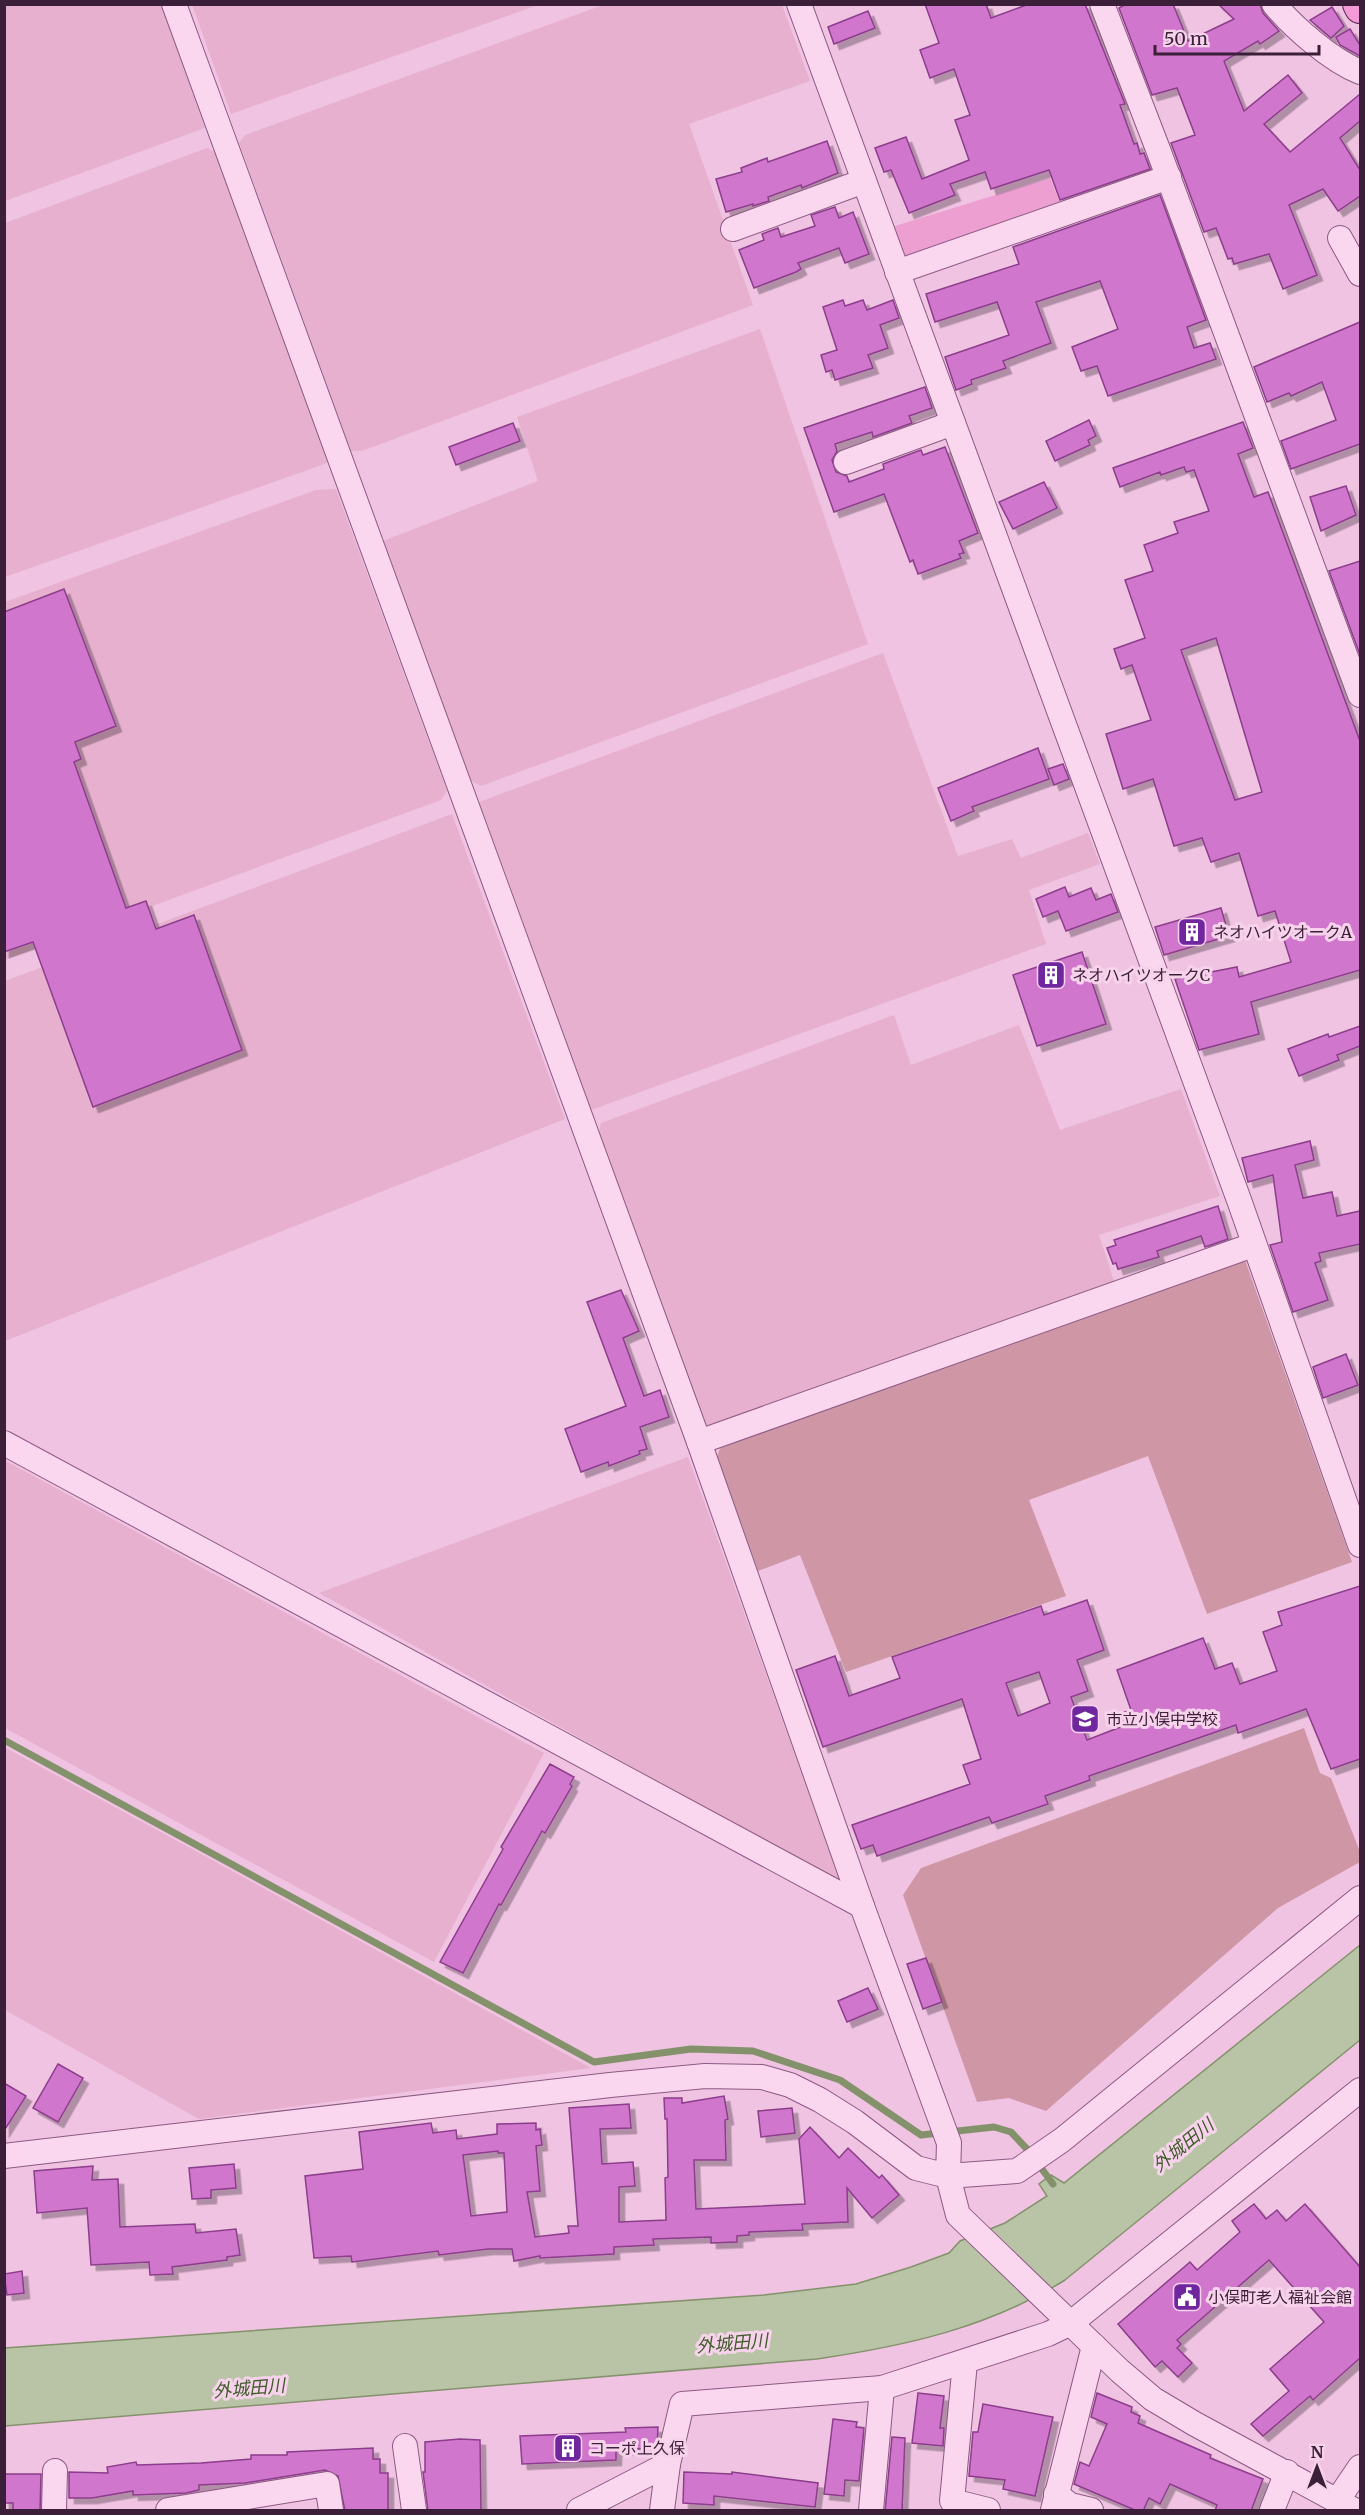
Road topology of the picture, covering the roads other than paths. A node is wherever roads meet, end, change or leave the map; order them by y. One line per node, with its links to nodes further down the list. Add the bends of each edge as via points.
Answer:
1 (174, 4): 18 (street)
2 (799, 4): 9 (street)
3 (1102, 4): 8 (street)
4 (1274, 4): 7 (street, via 1291,24 1340,63)
5 (1358, 4): 6 (main road)
6 (1360, 8)
7 (1360, 72)
8 (1168, 177): 12 (street); 16 (street)
9 (864, 181): 10 (street); 12 (street)
10 (733, 229)
11 (1340, 238): 13 (street)
12 (897, 272): 14 (street)
13 (1360, 274)
14 (953, 423): 15 (street); 17 (street)
15 (846, 462)
16 (1360, 695)
17 (1253, 1245): 18 (street); 20 (street)
18 (699, 1442): 22 (street)
19 (4, 1443): 22 (street)
20 (1360, 1545)
21 (1360, 1898): 25 (street, via 1017,2171)
22 (862, 1906): 25 (street, via 945,2133)
23 (1360, 2090): 26 (street)
24 (4, 2156): 25 (street, via 610,2085 734,2076 762,2077 790,2085 855,2122 916,2168)
25 (948, 2176): 26 (street, via 958,2215)
26 (1065, 2318): 27 (street); 28 (street)
27 (1094, 2346): 34 (street, via 1153,2399); 35 (street)
28 (965, 2362): 29 (street); 44 (street, via 952,2500)
29 (882, 2388): 31 (street, via 682,2404); 43 (street)
30 (405, 2446): 40 (street)
31 (668, 2464): 41 (street); 42 (street)
32 (1360, 2467): 36 (street)
33 (55, 2471): 37 (street)
34 (1287, 2472): 36 (street); 46 (street)
35 (1055, 2502): 45 (street)
36 (1346, 2506)
37 (54, 2511)
38 (168, 2511): 39 (street, via 327,2484)
39 (331, 2511)
40 (414, 2511)
41 (579, 2511)
42 (662, 2511)
43 (871, 2511)
44 (988, 2511)
45 (1091, 2511)
46 (1272, 2511)

